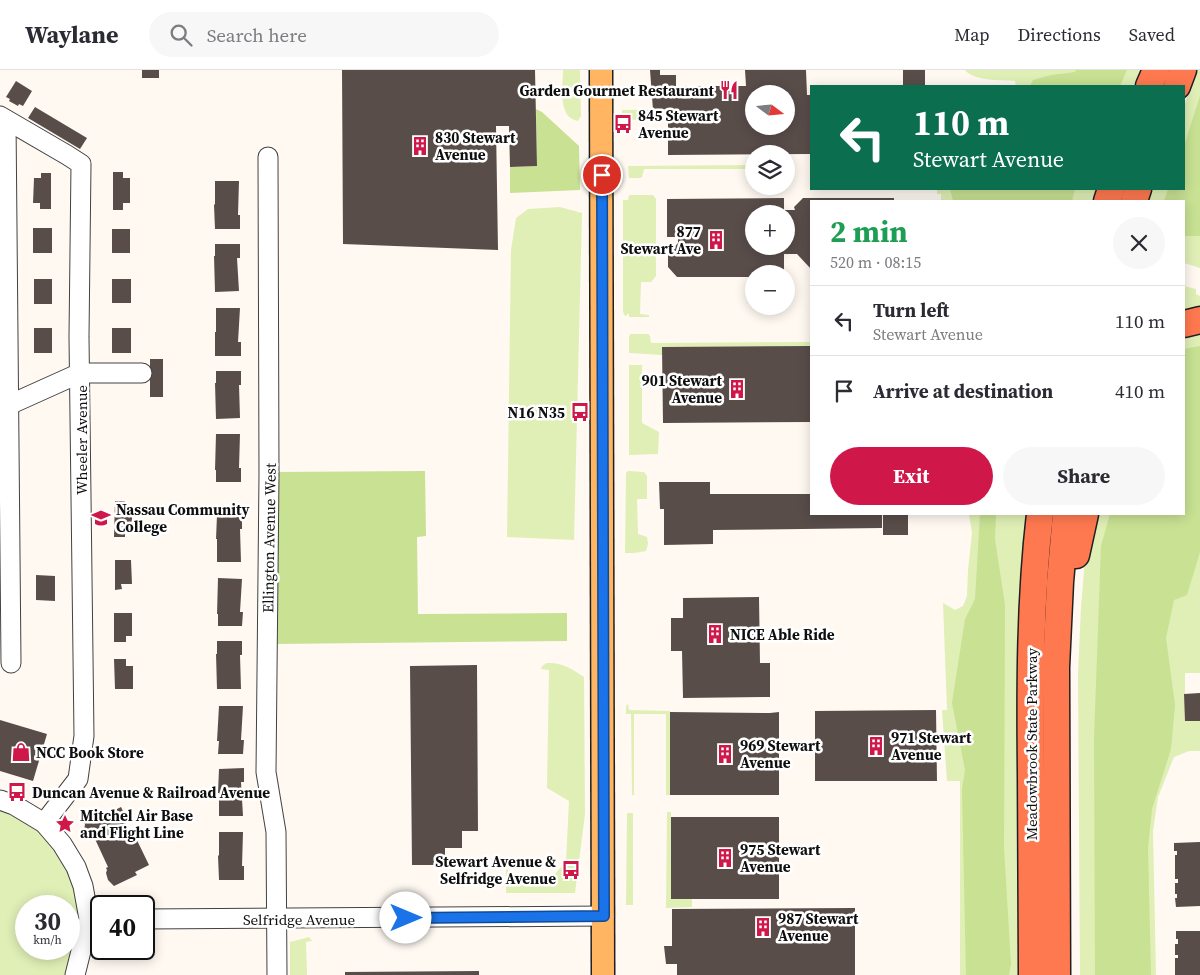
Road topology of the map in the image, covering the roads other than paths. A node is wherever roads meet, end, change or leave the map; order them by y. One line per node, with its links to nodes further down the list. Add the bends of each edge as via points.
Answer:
1 (601, 70): 21 (main road)
2 (1156, 70): 4 (highway)
3 (1184, 70): 5 (highway)
4 (1149, 85)
5 (1177, 85)
6 (3, 118): 10 (street, Wheeler Avenue, via 81,164); 12 (street)
7 (268, 157): 23 (street, Ellington Avenue West, via 266,772 276,832)
8 (1200, 320): 9 (highway)
9 (1185, 324)
10 (80, 373): 11 (street); 12 (street); 19 (street, Wheeler Avenue, via 84,736 78,779)
11 (142, 373)
12 (4, 406): 17 (street)
13 (1040, 515): 28 (highway, Meadowbrook State Parkway, via 1030,680)
14 (1066, 515): 16 (highway, Meadowbrook State Parkway)
15 (1085, 515): 16 (highway)
16 (1056, 646): 29 (highway, Meadowbrook State Parkway)
17 (11, 663)
18 (0, 800): 19 (street)
19 (44, 823): 20 (street, via 76,867)
20 (90, 906)
21 (604, 916): 23 (street, Selfridge Avenue); 27 (main road)
22 (155, 919): 23 (street, Selfridge Avenue)
23 (278, 919): 26 (street, Ellington Avenue West)
24 (90, 933): 25 (street)
25 (75, 975)
26 (277, 975)
27 (603, 975)
28 (1032, 975)
29 (1058, 975)

